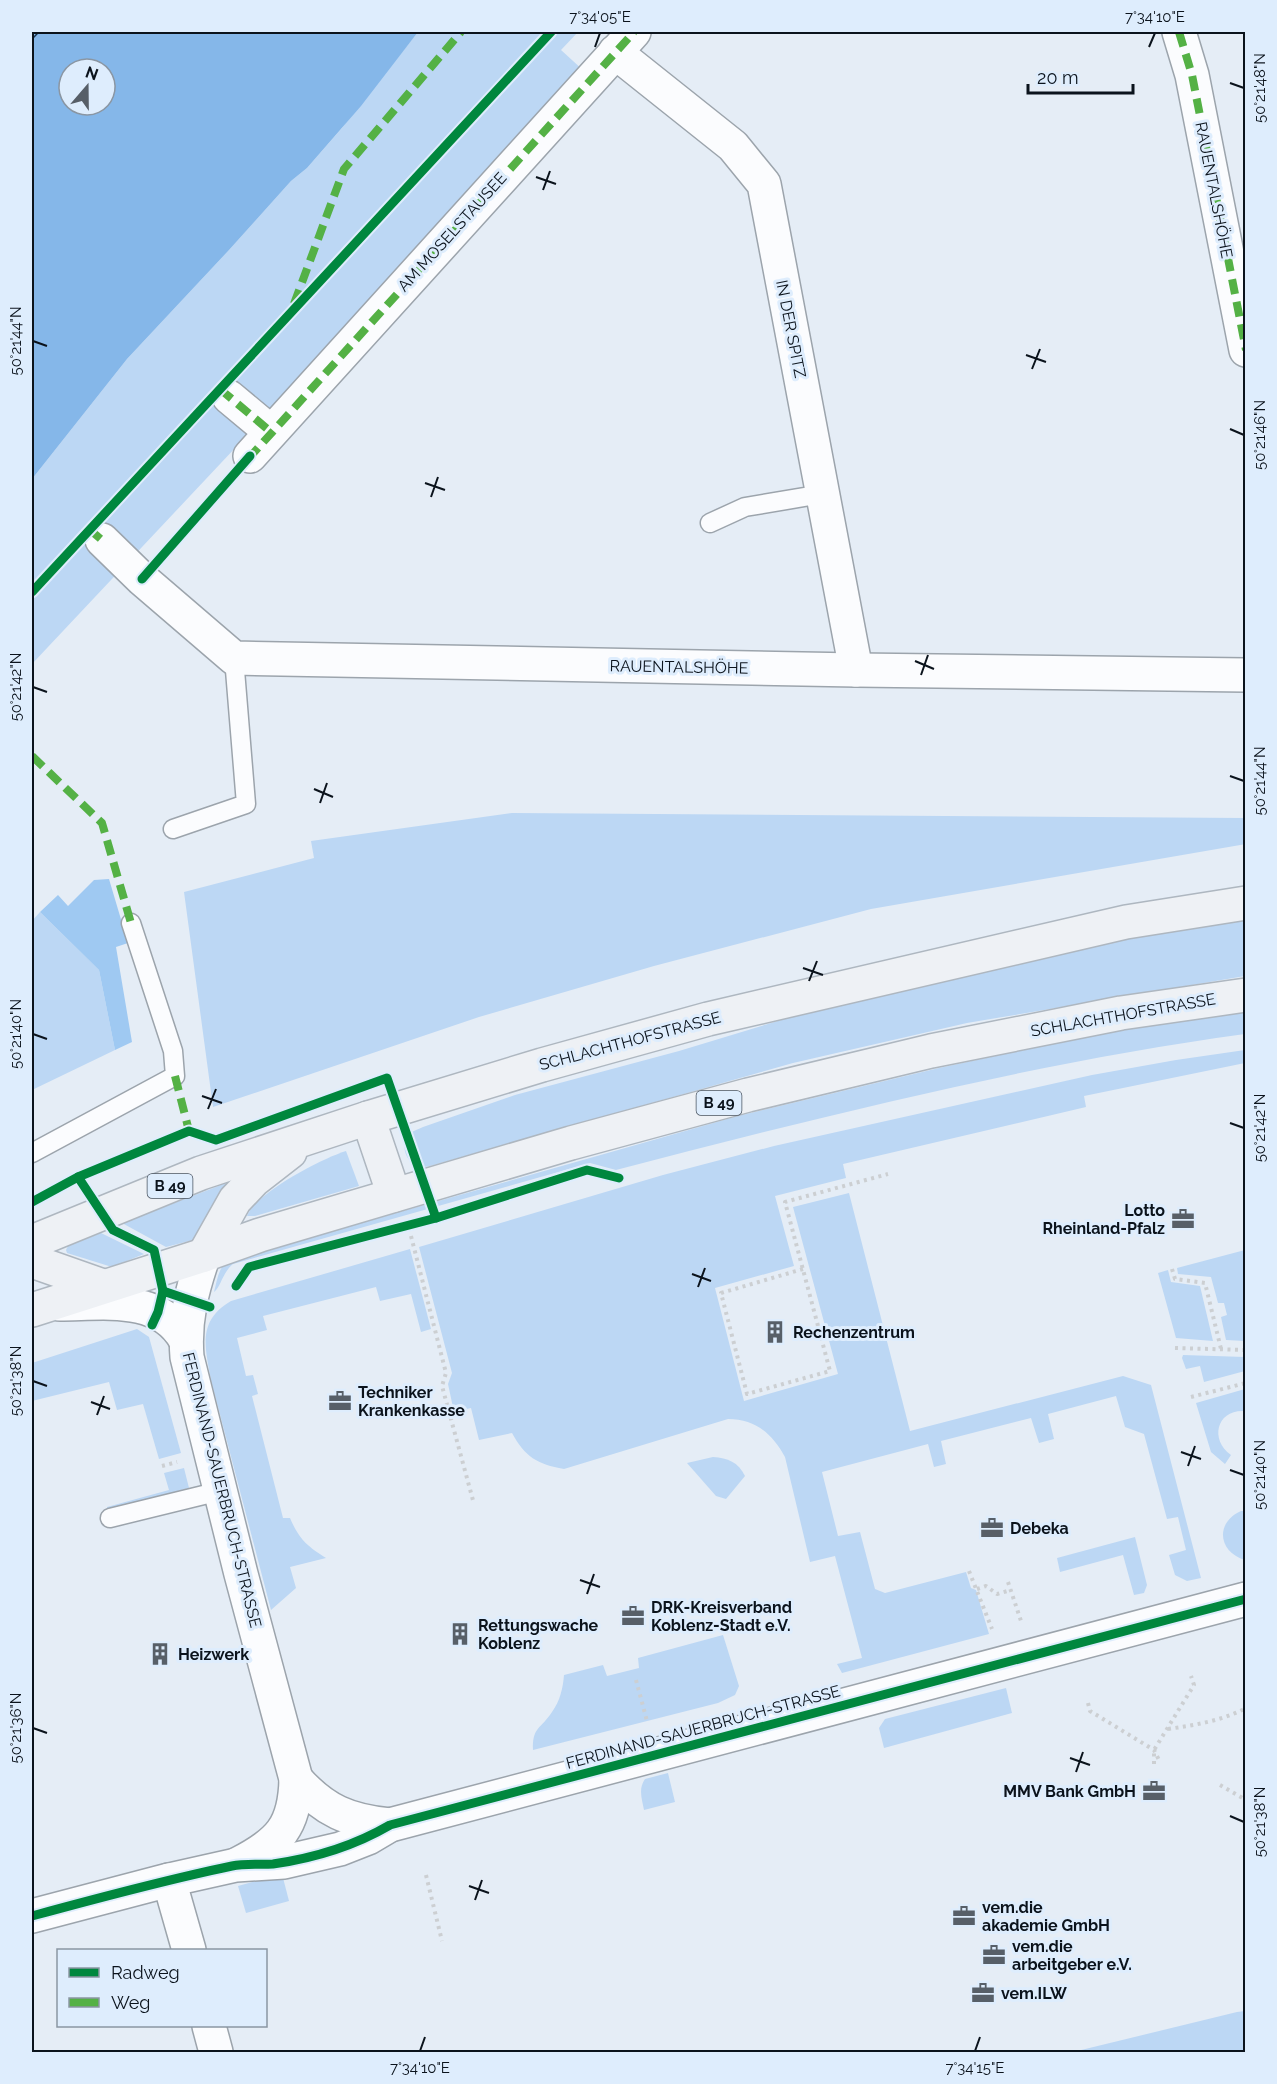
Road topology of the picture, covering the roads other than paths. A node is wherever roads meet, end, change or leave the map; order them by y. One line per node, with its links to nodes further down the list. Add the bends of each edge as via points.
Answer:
1 (1179, 32): 3 (street, RAUENTALSHÖHE, via 1192,75)
2 (624, 42): 5 (street, AM MOSELSTAUSEE); 7 (street, IN DER SPITZ, via 733,146 764,184)
3 (1245, 350)
4 (229, 397): 5 (street)
5 (271, 432): 6 (street, AM MOSELSTAUSEE)
6 (250, 456)
7 (822, 494): 8 (lane, via 745,507); 11 (street, IN DER SPITZ)
8 (710, 523)
9 (102, 540): 10 (street)
10 (234, 658): 11 (street, RAUENTALSHÖHE); 13 (lane, via 246,804)
11 (856, 670): 12 (street, RAUENTALSHÖHE)
12 (1245, 675)
13 (173, 829)
14 (1245, 903): 17 (main road, SCHLACHTHOFSTRASSE / B 49, via 1125,922 708,1019)
15 (130, 923): 19 (lane, via 173,1051 175,1076)
16 (1245, 994): 20 (main road, SCHLACHTHOFSTRASSE / B 49, via 1121,1013 908,1057 748,1095)
17 (368, 1118): 18 (main road, SCHLACHTHOFSTRASSE / B 49); 20 (main road)
18 (310, 1136): 21 (main road, SCHLACHTHOFSTRASSE / B 49, via 201,1173); 22 (main road, via 254,1179 235,1200)
19 (32, 1154)
20 (394, 1196): 22 (main road, SCHLACHTHOFSTRASSE / B 49)
21 (32, 1242)
22 (204, 1255): 24 (main road, SCHLACHTHOFSTRASSE / B 49); 26 (street, FERDINAND-SAUERBRUCH-STRASSE, via 189,1299)
23 (32, 1262): 24 (main road)
24 (103, 1286): 25 (main road, SCHLACHTHOFSTRASSE / B 49)
25 (39, 1307): 26 (street, FERDINAND-SAUERBRUCH-STRASSE, via 140,1306 170,1318)
26 (185, 1339): 27 (street, FERDINAND-SAUERBRUCH-STRASSE)
27 (220, 1491): 28 (lane); 30 (street, FERDINAND-SAUERBRUCH-STRASSE)
28 (110, 1518)
29 (1245, 1599): 31 (street, FERDINAND-SAUERBRUCH-STRASSE)
30 (296, 1779): 31 (street, FERDINAND-SAUERBRUCH-STRASSE, via 310,1795 334,1811 364,1822); 32 (street, FERDINAND-SAUERBRUCH-STRASSE, via 294,1804 285,1828 269,1847)
31 (390, 1824): 32 (street, FERDINAND-SAUERBRUCH-STRASSE, via 340,1849 284,1862)
32 (236, 1865): 33 (street, FERDINAND-SAUERBRUCH-STRASSE)
33 (169, 1880): 34 (street, FERDINAND-SAUERBRUCH-STRASSE); 35 (street)
34 (32, 1916)
35 (189, 1949)
36 (210, 2027): 37 (street)
37 (216, 2052)

